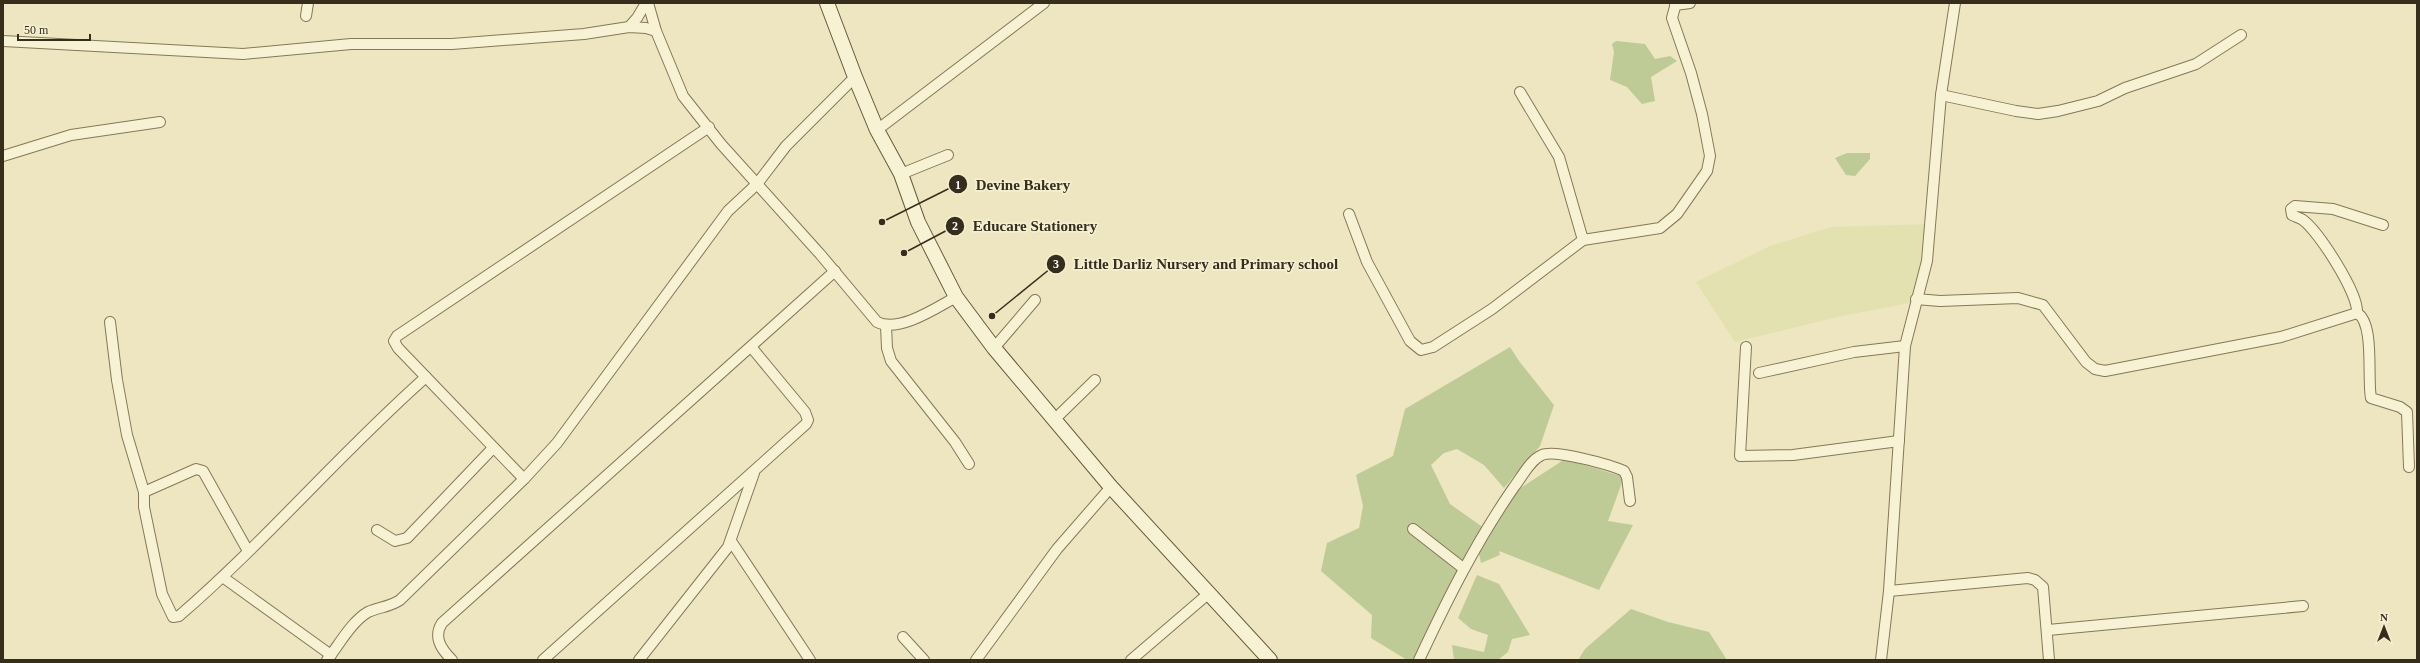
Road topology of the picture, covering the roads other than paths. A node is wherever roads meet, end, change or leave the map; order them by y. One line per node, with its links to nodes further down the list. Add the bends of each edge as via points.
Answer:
1 (308, 3): 8 (street)
2 (647, 3): 9 (street); 10 (street)
3 (827, 3): 13 (street)
4 (1044, 3): 18 (street)
5 (1690, 3): 7 (street)
6 (1955, 3): 15 (street)
7 (1675, 4): 25 (street, via 1672,18 1691,74 1707,138 1710,156 1707,171 1677,214 1660,228)
8 (306, 16)
9 (629, 27): 10 (street); 12 (street, via 584,34 452,44 351,44 243,54)
10 (656, 31): 17 (street, via 684,96)
11 (2242, 35): 15 (street, via 2196,64 2058,112 2016,112)
12 (3, 41)
13 (854, 77): 18 (street); 22 (street, via 786,146)
14 (1520, 92): 25 (street, via 1559,157)
15 (1941, 95): 28 (street, via 1927,261)
16 (160, 122): 20 (street, via 71,135)
17 (709, 127): 22 (street); 38 (street, via 397,336 394,341 398,348)
18 (877, 130): 21 (street)
19 (948, 155): 21 (street)
20 (3, 156)
21 (901, 174): 27 (street, via 918,222)
22 (757, 184): 26 (street); 46 (street, via 728,211 557,443)
23 (1349, 214): 25 (street, via 1367,262 1410,341 1421,350 1432,348 1492,309)
24 (2383, 225): 30 (street, via 2333,209 2296,206 2292,209 2292,215 2304,221 2333,256 2355,300)
25 (1583, 240)
26 (835, 271): 32 (street, via 877,322); 35 (street)
27 (956, 297): 32 (street, via 906,322); 36 (street)
28 (1916, 299): 30 (street, via 1940,301 2018,298 2036,302 2043,305 2086,362 2095,369 2105,370 2281,337); 33 (street)
29 (1035, 300): 36 (street)
30 (2357, 313): 44 (street, via 2364,319 2368,333 2371,398 2400,407 2407,412)
31 (110, 322): 48 (street, via 127,435)
32 (886, 326): 43 (street, via 887,348 891,361)
33 (1905, 346): 37 (street, via 1854,352); 41 (street)
34 (1746, 347): 41 (street, via 1740,456 1793,455)
35 (752, 348): 45 (street, via 805,412 808,420); 62 (street, via 442,623 438,629 437,640)
36 (994, 348): 40 (street)
37 (1759, 373)
38 (426, 377): 42 (street); 53 (street, via 394,405)
39 (1095, 380): 40 (street)
40 (1055, 419): 47 (street)
41 (1899, 441): 56 (street)
42 (492, 448): 46 (street); 51 (street, via 407,538 395,541)
43 (969, 464)
44 (2409, 467)
45 (755, 471): 52 (street); 63 (street)
46 (524, 479): 61 (street, via 400,600 368,612 360,618)
47 (1110, 486): 57 (street); 67 (street, via 1057,549)
48 (144, 492): 53 (street, via 196,469 203,471); 55 (street, via 144,507 162,594 173,617 179,616)
49 (1630, 501): 54 (street, via 1624,471 1558,454 1541,455 1529,466 1490,521)
50 (1413, 529): 54 (street)
51 (376, 530)
52 (731, 541): 64 (street, via 713,568); 65 (street)
53 (248, 551): 55 (street)
54 (1463, 568): 70 (street)
55 (224, 578): 61 (street)
56 (1889, 591): 59 (street, via 2028,578 2044,587); 71 (street)
57 (1208, 594): 68 (street); 69 (street)
58 (2304, 606): 59 (street)
59 (2048, 630): 72 (street)
60 (903, 637): 66 (street)
61 (329, 657)
62 (452, 660)
63 (543, 660)
64 (639, 660)
65 (810, 660)
66 (924, 660)
67 (976, 660)
68 (1131, 660)
69 (1270, 660)
70 (1419, 660)
71 (1881, 660)
72 (2049, 660)

